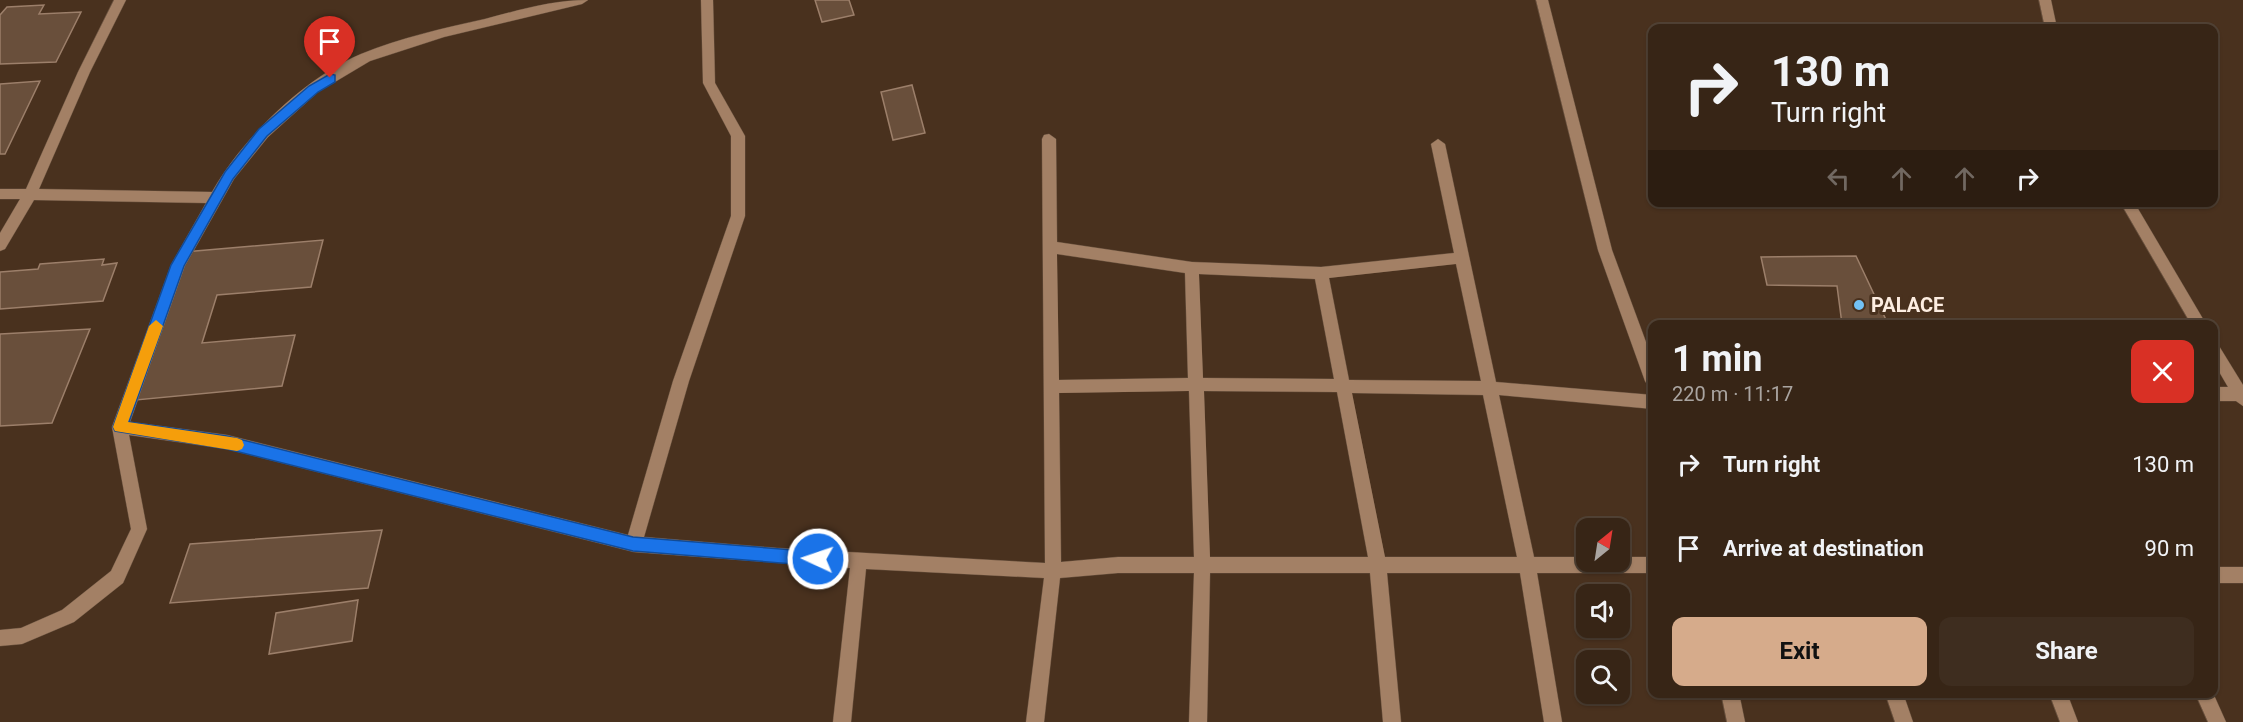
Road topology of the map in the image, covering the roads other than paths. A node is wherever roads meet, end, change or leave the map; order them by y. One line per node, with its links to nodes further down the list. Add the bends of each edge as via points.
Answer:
1 (120, 0): 10 (street)
2 (582, 0): 11 (street, via 443,33 364,58 314,89 263,133)
3 (707, 0): 29 (street, via 709,83 738,136 738,216 681,381)
4 (1542, 0): 20 (street, via 1605,250)
5 (2045, 0): 6 (street)
6 (2051, 24)
7 (1049, 139): 14 (street)
8 (1438, 144): 15 (street)
9 (0, 194): 10 (street)
10 (30, 194): 11 (street); 13 (street)
11 (216, 198): 28 (street, via 178,265)
12 (2130, 207): 18 (street)
13 (0, 245)
14 (1050, 247): 16 (street); 22 (street)
15 (1462, 258): 17 (street); 24 (street)
16 (1192, 268): 17 (street); 21 (street)
17 (1321, 273): 23 (street)
18 (2197, 320)
19 (2218, 357): 26 (street)
20 (1648, 367)
21 (1196, 384): 22 (street); 23 (street); 31 (street)
22 (1051, 387): 35 (street)
23 (1344, 387): 24 (street); 32 (street)
24 (1490, 388): 27 (street); 33 (street)
25 (2218, 394): 26 (street)
26 (2242, 396)
27 (1648, 402)
28 (120, 427): 29 (street, via 227,442); 38 (street, via 139,529 117,578 68,616 22,636)
29 (633, 544): 30 (street)
30 (859, 561): 35 (street); 43 (street)
31 (1202, 565): 32 (street); 35 (street); 45 (street)
32 (1378, 565): 33 (street); 46 (street)
33 (1527, 565): 34 (street); 47 (street)
34 (1648, 565)
35 (1053, 571): 44 (street)
36 (2218, 575): 37 (street)
37 (2243, 575)
38 (0, 638)
39 (1731, 698): 48 (street)
40 (1896, 698): 49 (street)
41 (2060, 698): 50 (street)
42 (2206, 698): 51 (street)
43 (842, 722)
44 (1035, 722)
45 (1198, 722)
46 (1392, 722)
47 (1553, 722)
48 (1736, 722)
49 (1904, 722)
50 (2069, 722)
51 (2217, 722)

